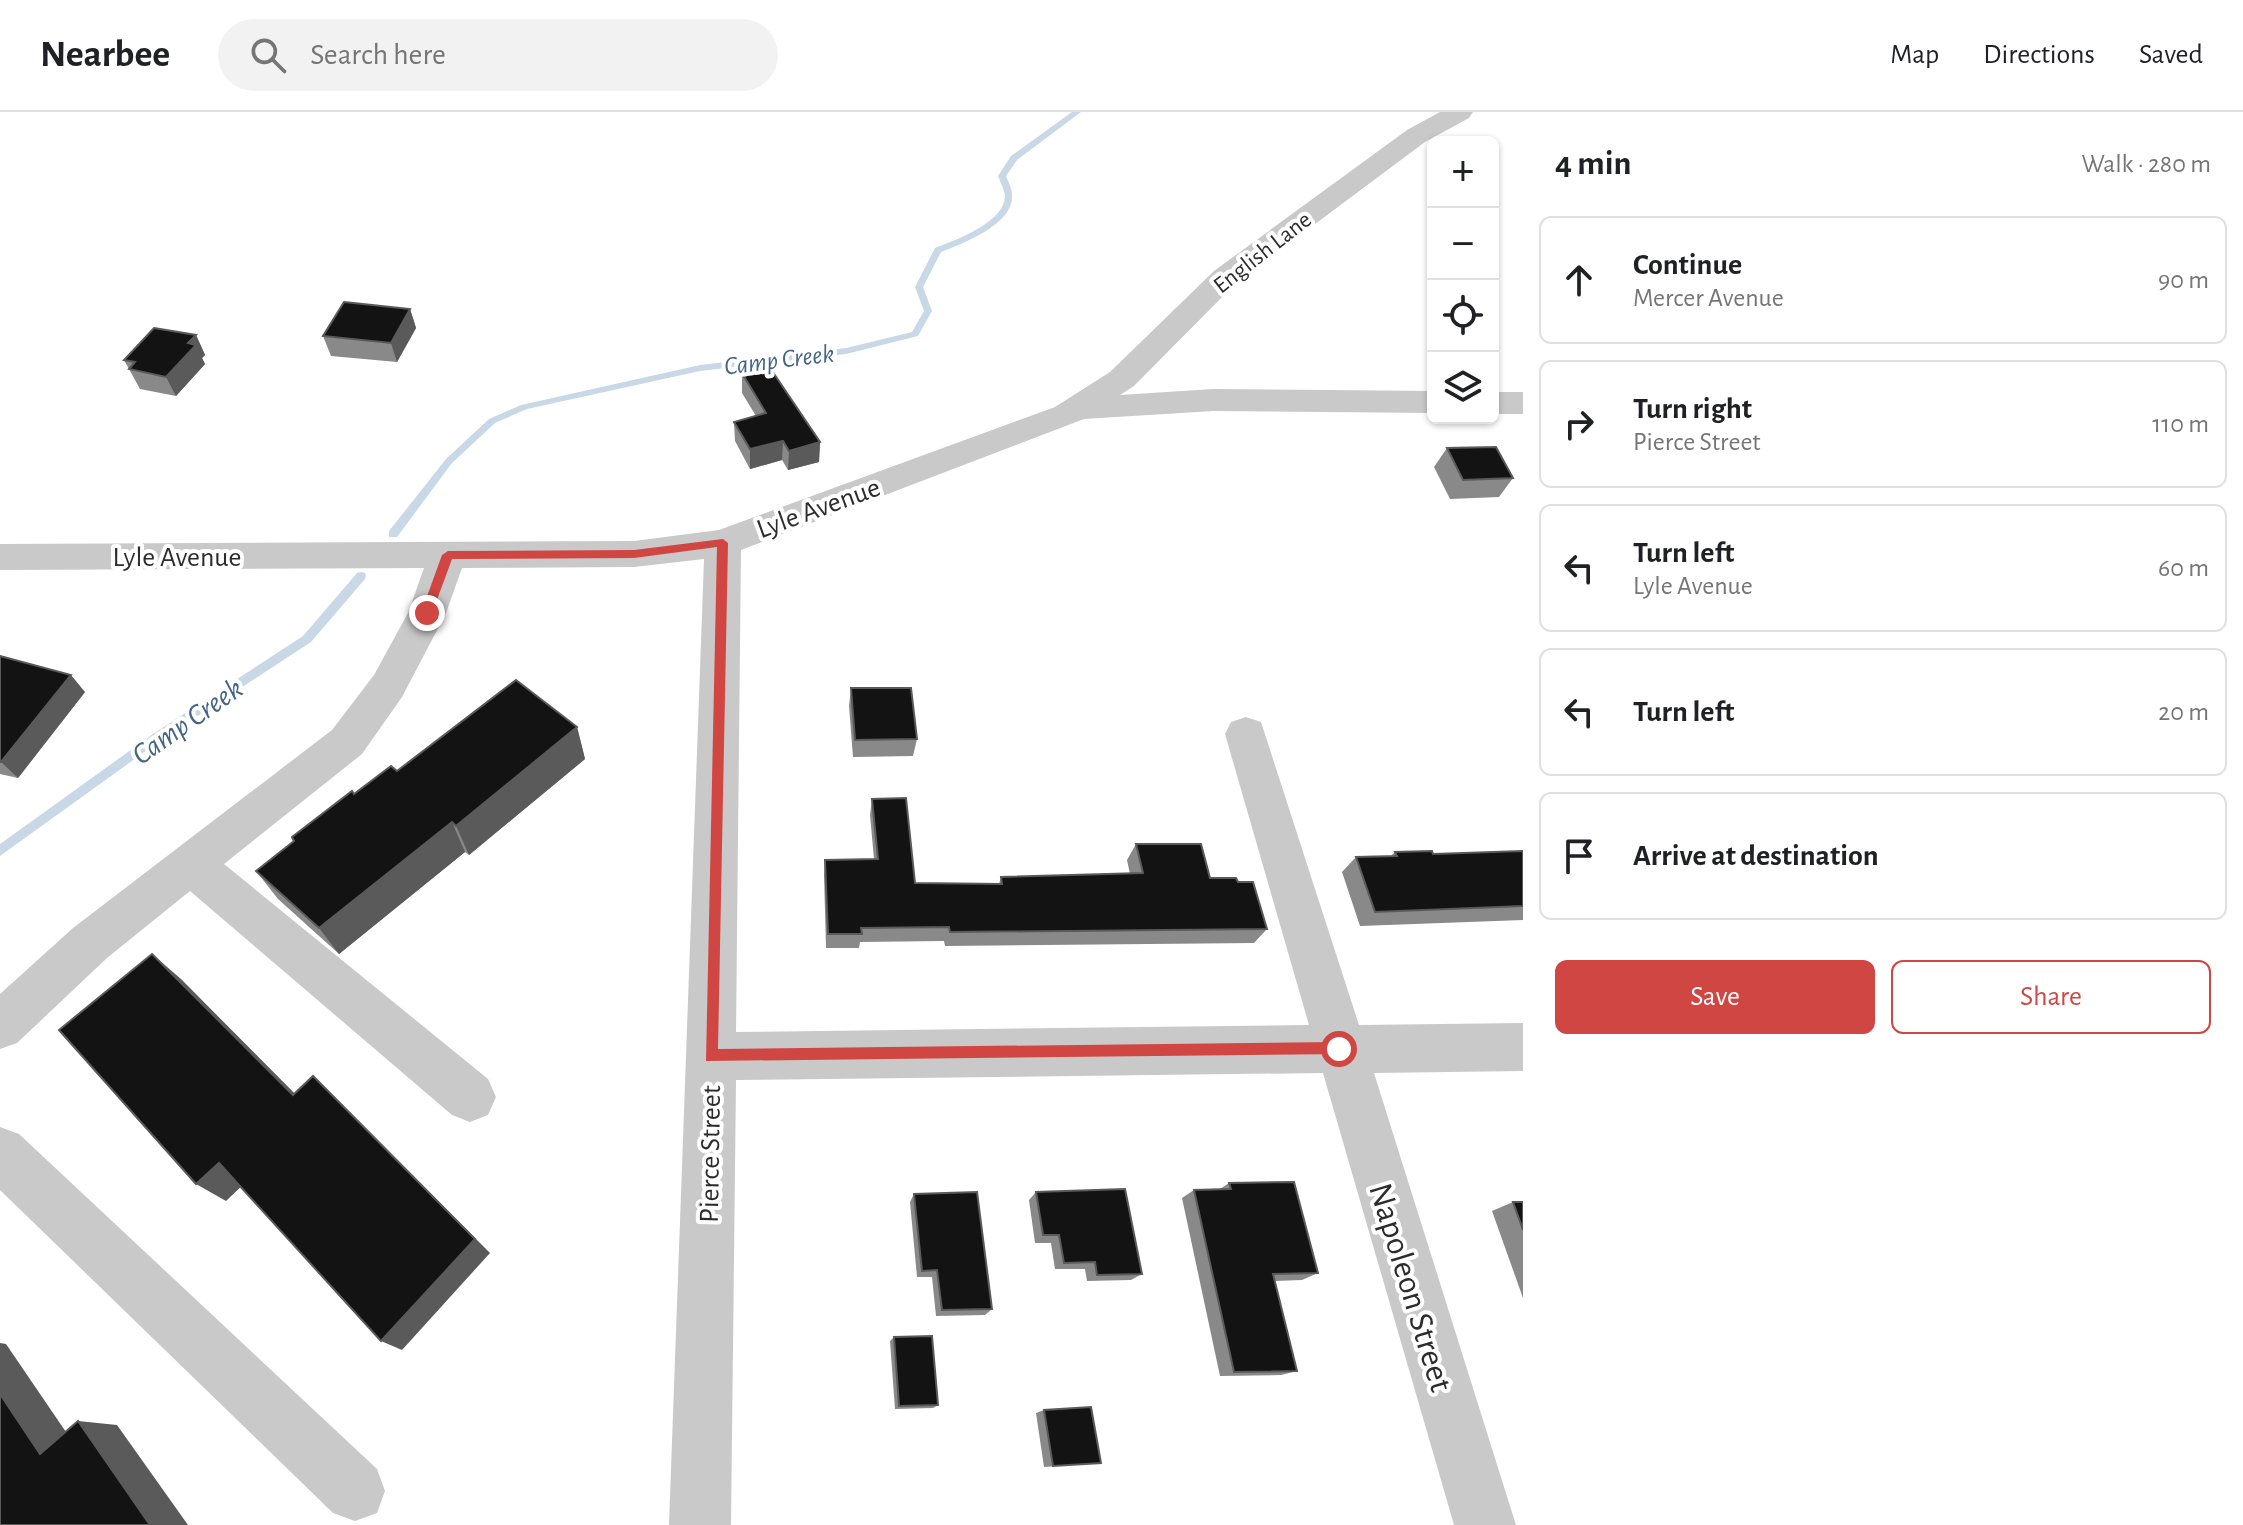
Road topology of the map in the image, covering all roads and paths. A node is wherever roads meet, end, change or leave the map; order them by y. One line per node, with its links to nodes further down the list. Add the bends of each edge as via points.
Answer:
1 (1460, 112): 5 (street, English Lane, via 1416,136 1225,277 1122,379)
2 (1427, 402): 5 (street, Lyle Avenue, via 1213,400)
3 (1499, 403): 4 (street)
4 (1523, 403)
5 (1076, 409): 6 (street, Lyle Avenue)
6 (723, 543): 7 (street, Lyle Avenue, via 634,554); 14 (street, Pierce Street)
7 (448, 555): 8 (street, Lyle Avenue); 10 (street, via 427,613 388,686 347,742)
8 (0, 557)
9 (1246, 734): 13 (street, Napoleon Street)
10 (191, 864): 11 (street, via 90,943); 15 (street)
11 (0, 1026)
12 (1523, 1047): 13 (street)
13 (1339, 1049): 14 (street); 19 (street, Napoleon Street)
14 (711, 1056): 18 (street, Pierce Street)
15 (470, 1097)
16 (0, 1153): 17 (street)
17 (355, 1491)
18 (700, 1525)
19 (1485, 1525)

